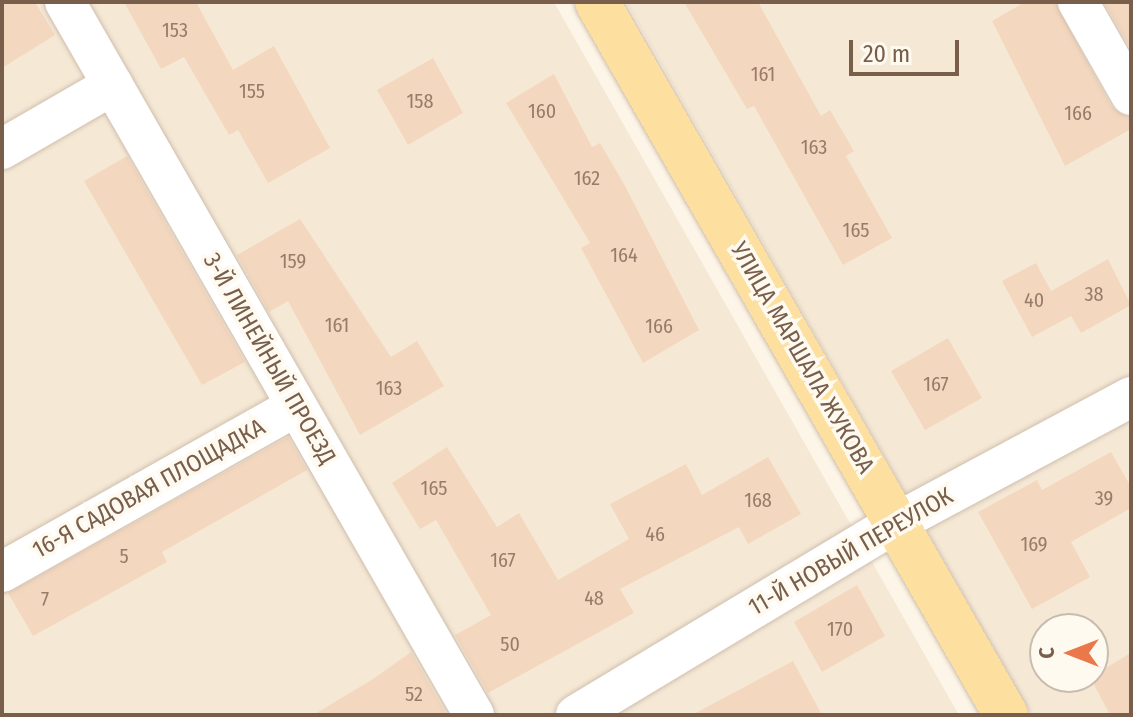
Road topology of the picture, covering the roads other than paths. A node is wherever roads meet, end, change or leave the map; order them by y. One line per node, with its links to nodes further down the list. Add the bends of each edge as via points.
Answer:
1 (65, 2): 4 (street, 3-Й ЛИНЕЙНЫЙ ПРОЕЗД)
2 (597, 2): 9 (main road, УЛИЦА МАРШАЛА ЖУКОВА)
3 (1078, 2): 5 (street)
4 (113, 85): 6 (street); 8 (street, 3-Й ЛИНЕЙНЫЙ ПРОЕЗД)
5 (1131, 95)
6 (2, 149)
7 (1131, 397): 9 (street, 11-Й НОВЫЙ ПЕРЕУЛОК)
8 (297, 406): 10 (street, 16-Я САДОВАЯ ПЛОЩАДКА); 11 (street, 3-Й ЛИНЕЙНЫЙ ПРОЕЗД)
9 (896, 523): 12 (street, 11-Й НОВЫЙ ПЕРЕУЛОК); 13 (main road, УЛИЦА МАРШАЛА ЖУКОВА)
10 (2, 572)
11 (474, 715)
12 (576, 715)
13 (1006, 715)

